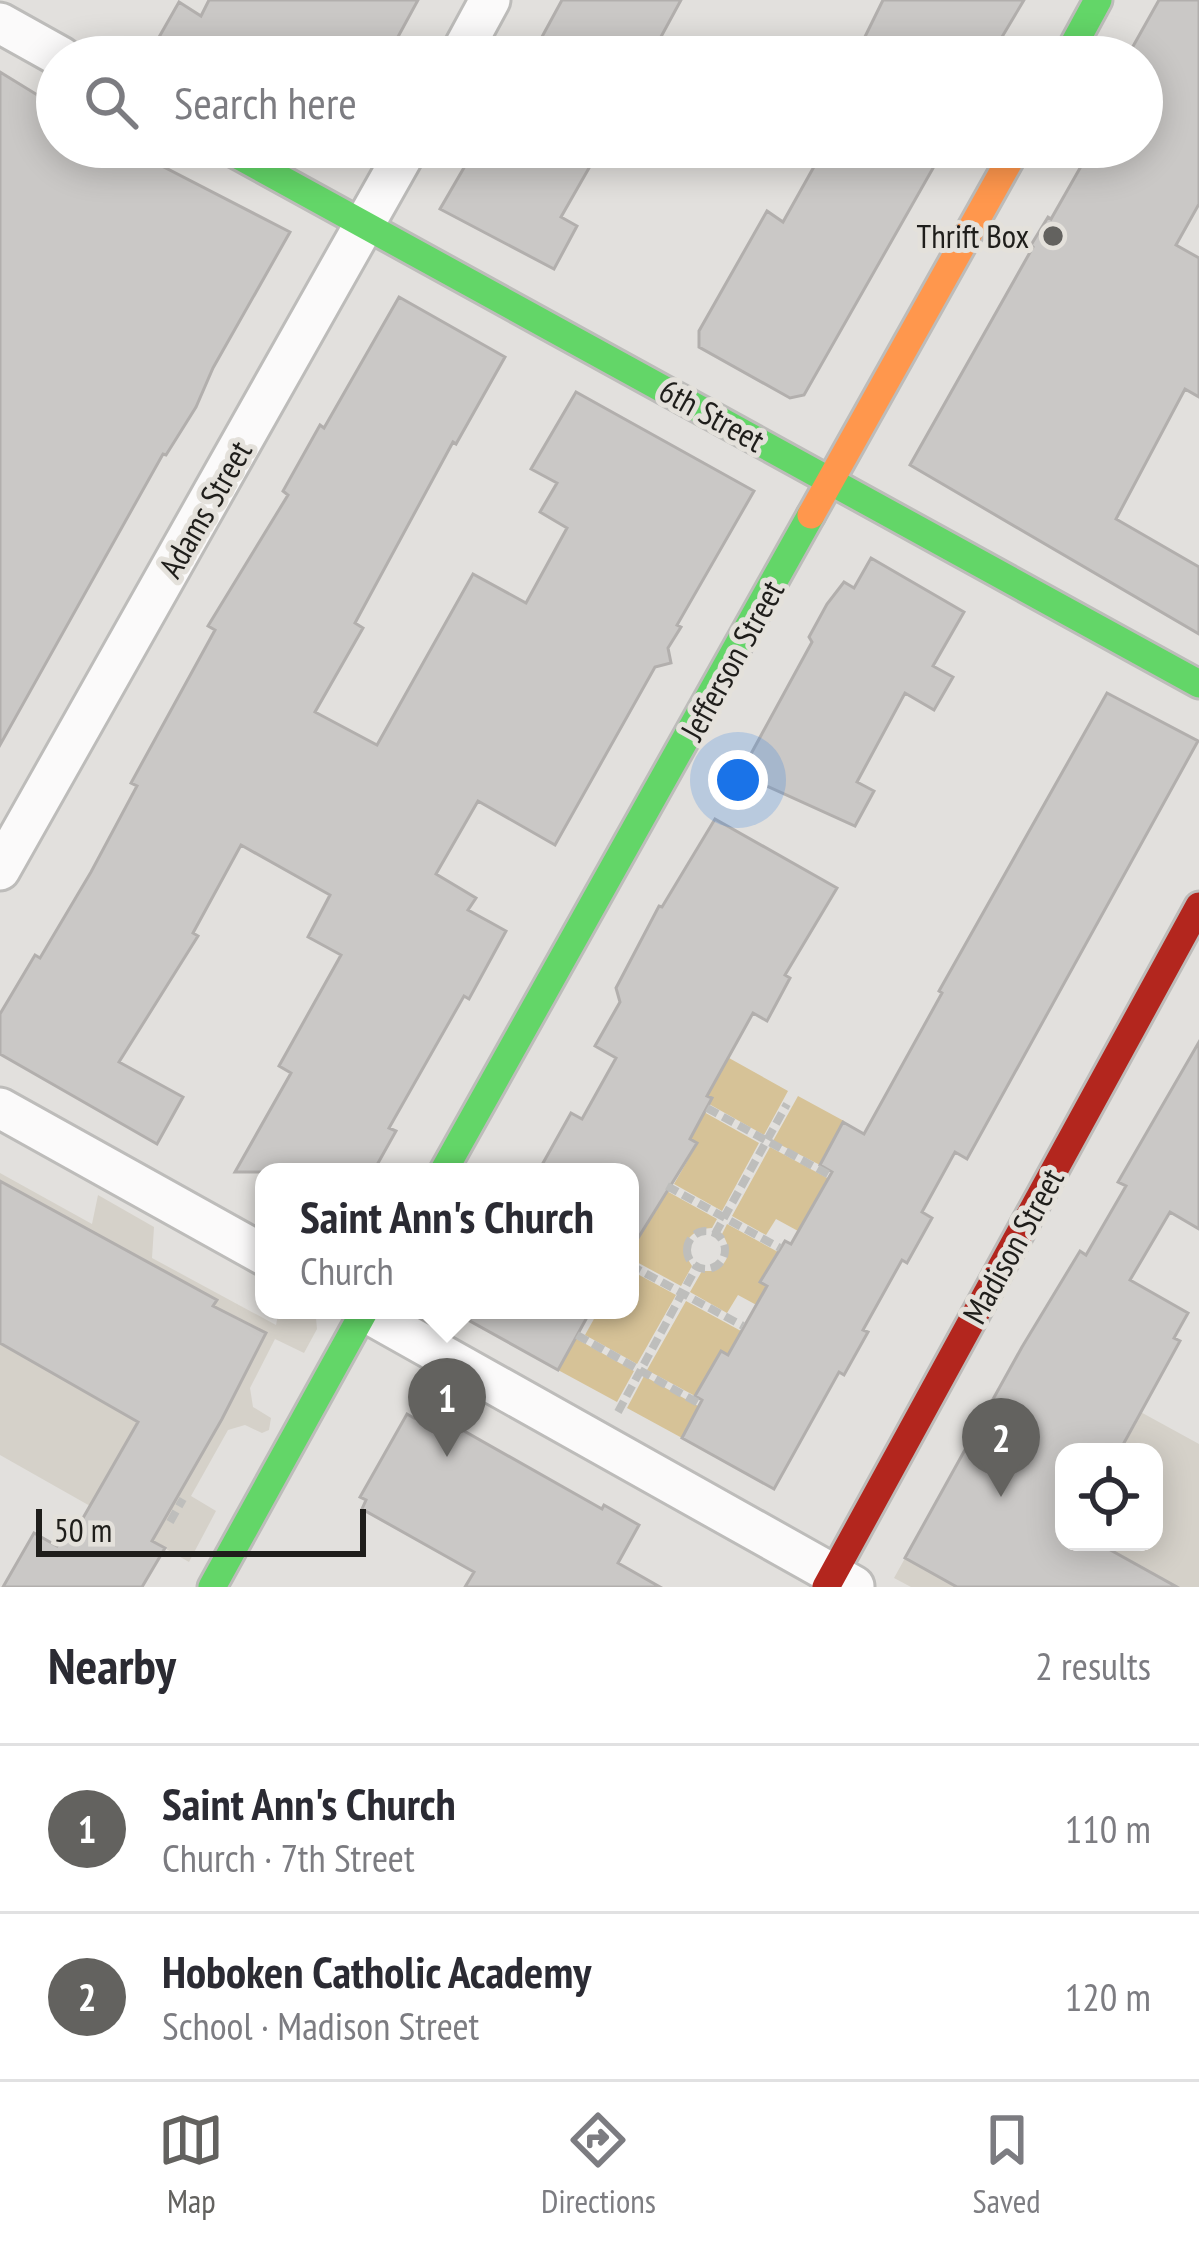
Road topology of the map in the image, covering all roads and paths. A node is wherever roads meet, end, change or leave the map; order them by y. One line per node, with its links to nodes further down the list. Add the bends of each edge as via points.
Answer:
1 (490, 0): 4 (street)
2 (1098, 0): 5 (street)
3 (0, 23): 6 (street)
4 (470, 36)
5 (1078, 36)
6 (36, 43)
7 (262, 168): 10 (street, 6th Street)
8 (396, 168): 10 (street, Adams Street)
9 (1005, 168): 11 (street, Jefferson Street)
10 (365, 225): 11 (street, 6th Street); 13 (street, Adams Street)
11 (833, 481): 12 (street, 6th Street); 19 (street, Jefferson Street)
12 (1199, 684)
13 (0, 870)
14 (1199, 906): 38 (street, Madison Street)
15 (787, 1104): 18 (path)
16 (0, 1108): 25 (street)
17 (707, 1108): 18 (path)
18 (766, 1141): 20 (path); 22 (path)
19 (448, 1163)
20 (833, 1177)
21 (668, 1186): 22 (path)
22 (724, 1217): 23 (path); 24 (path)
23 (715, 1234): 26 (path, via 724,1257); 26 (path, via 691,1240 688,1252)
24 (780, 1248)
25 (255, 1250)
26 (698, 1266): 28 (path)
27 (639, 1270): 28 (path)
28 (682, 1294): 31 (path); 33 (path)
29 (359, 1319): 39 (street)
30 (380, 1319): 38 (street)
31 (743, 1326)
32 (577, 1335): 33 (path)
33 (640, 1371): 34 (path); 35 (path)
34 (700, 1404)
35 (622, 1405)
36 (184, 1499): 37 (path)
37 (170, 1522)
38 (839, 1583)
39 (212, 1587)

